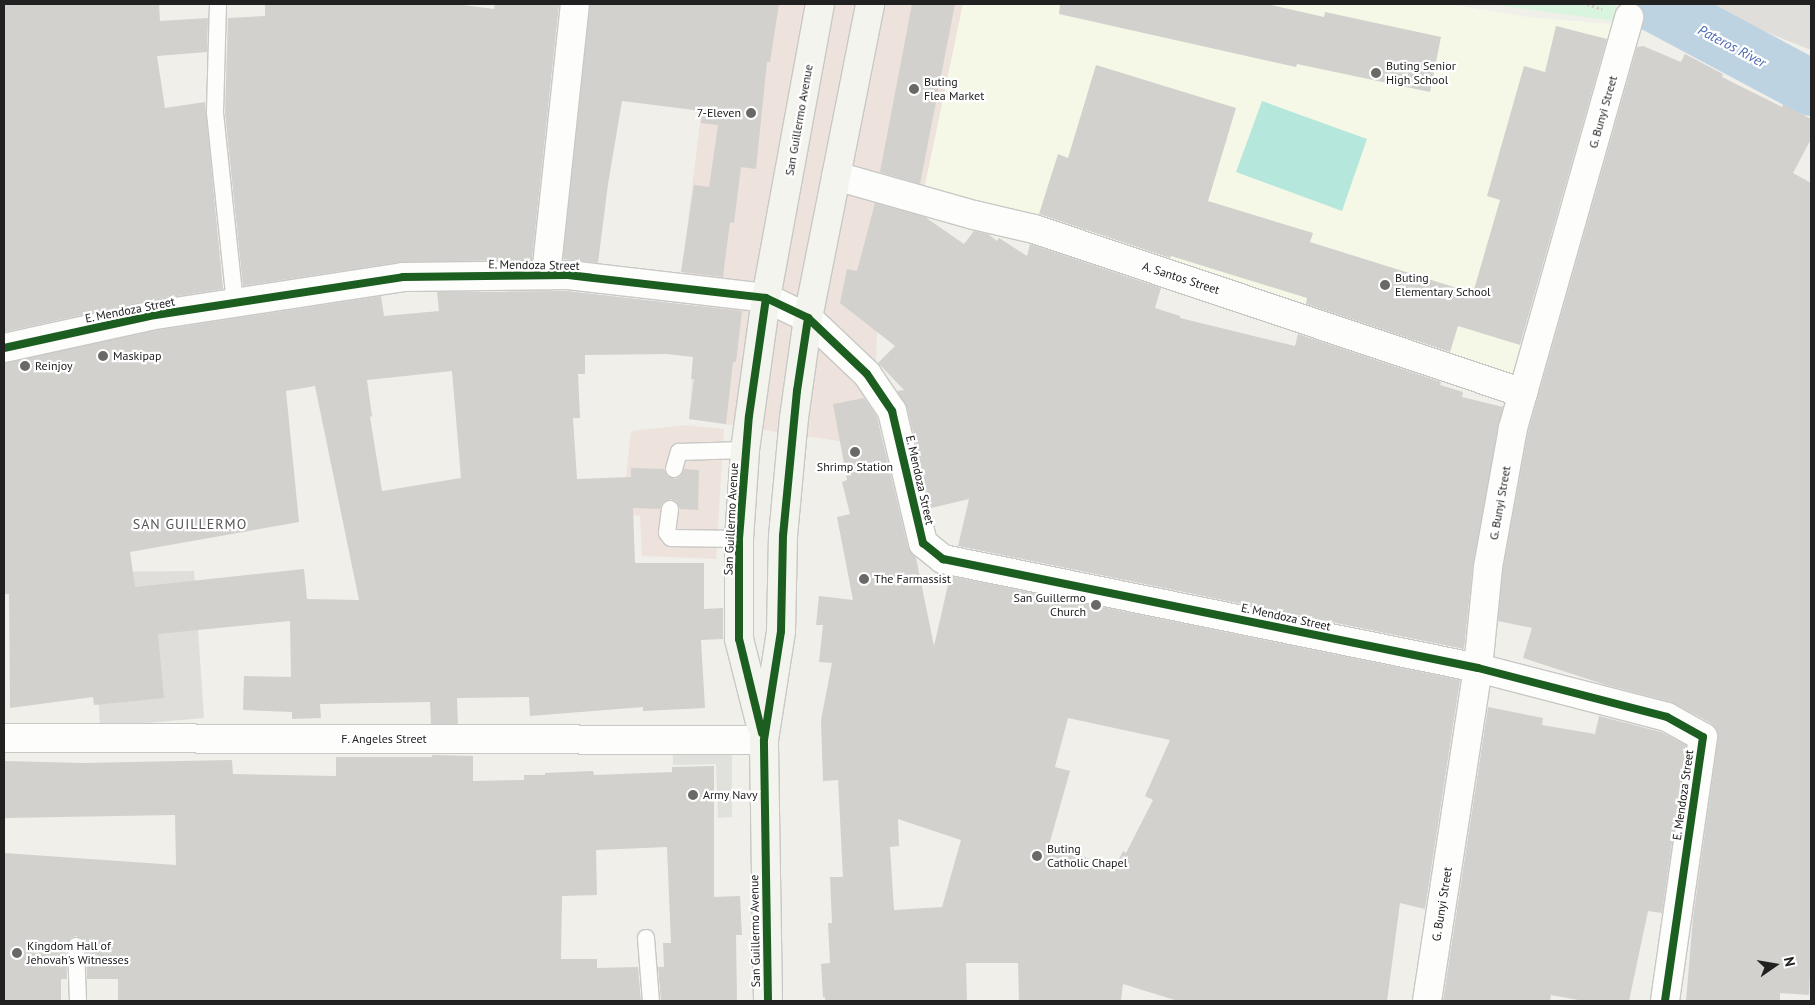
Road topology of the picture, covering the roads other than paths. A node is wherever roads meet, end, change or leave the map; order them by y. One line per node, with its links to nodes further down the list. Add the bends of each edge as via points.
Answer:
1 (218, 4): 9 (lane, via 215,113)
2 (575, 4): 7 (street)
3 (820, 4): 8 (main road, San Guillermo Avenue)
4 (870, 4): 6 (main road, San Guillermo Avenue)
5 (1629, 17): 12 (street, G. Bunyi Street)
6 (836, 176): 10 (main road, San Guillermo Avenue); 12 (street, A. Santos Street, via 1034,230)
7 (546, 275): 8 (street, E. Mendoza Street); 9 (street, E. Mendoza Street, via 403,277)
8 (766, 298): 10 (street, E. Mendoza Street); 13 (main road, San Guillermo Avenue)
9 (235, 303): 11 (street, E. Mendoza Street, via 149,316)
10 (808, 318): 17 (street, E. Mendoza Street, via 867,374 892,412 923,543 943,559); 19 (main road, San Guillermo Avenue, via 796,400 783,536 781,631)
11 (4, 348)
12 (1523, 393): 17 (street, G. Bunyi Street, via 1513,428 1488,567)
13 (745, 450): 14 (lane, via 679,452); 16 (main road, San Guillermo Avenue)
14 (674, 469)
15 (670, 509): 16 (lane, via 667,533 671,538)
16 (739, 539): 19 (main road, San Guillermo Avenue, via 739,639)
17 (1478, 668): 25 (street, G. Bunyi Street); 26 (street, E. Mendoza Street, via 1667,717 1702,737)
18 (4, 738): 19 (street, F. Angeles Street)
19 (764, 740): 24 (main road, San Guillermo Avenue)
20 (646, 938): 23 (lane)
21 (76, 946): 22 (lane)
22 (78, 1001)
23 (651, 1001)
24 (768, 1001)
25 (1427, 1001)
26 (1665, 1001)

